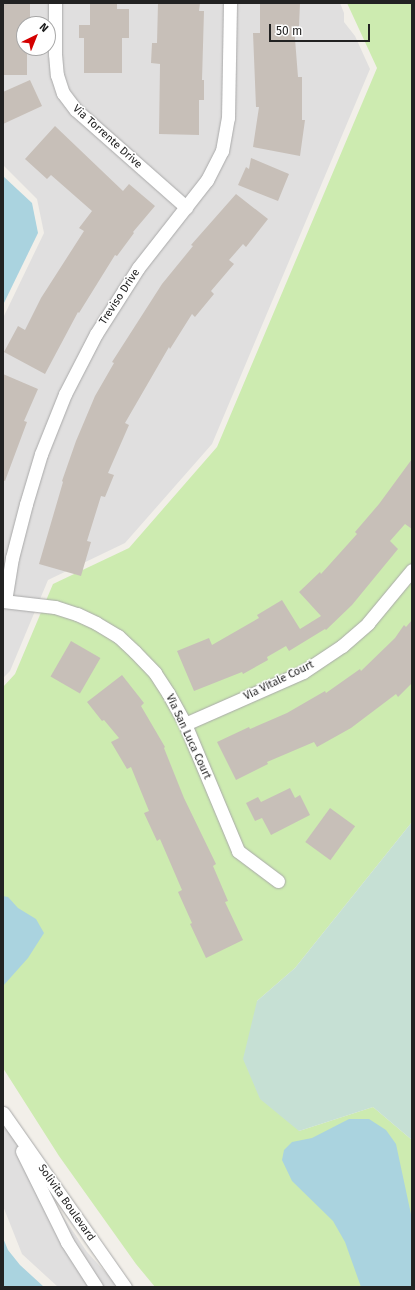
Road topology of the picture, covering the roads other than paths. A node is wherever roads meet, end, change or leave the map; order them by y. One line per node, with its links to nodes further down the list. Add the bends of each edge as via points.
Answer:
1 (55, 3): 3 (street, Via Torrente Drive, via 55,54 57,75 63,93 76,110)
2 (230, 3): 3 (street, Treviso Drive, via 228,118 222,151 207,180)
3 (186, 207): 5 (street, Treviso Drive, via 138,268 96,334 65,394 41,454 28,497)
4 (412, 570): 6 (street, Via Vitale Court, via 368,623 342,646 303,672)
5 (4, 601): 6 (street, Via San Luca Court, via 55,607 96,623 118,636 155,673)
6 (185, 724): 7 (street, Via San Luca Court, via 238,851)
7 (278, 881)
8 (5, 1116): 9 (street, Solivita Boulevard, via 59,1228); 10 (street, Solivita Boulevard)
9 (96, 1287)
10 (125, 1287)

